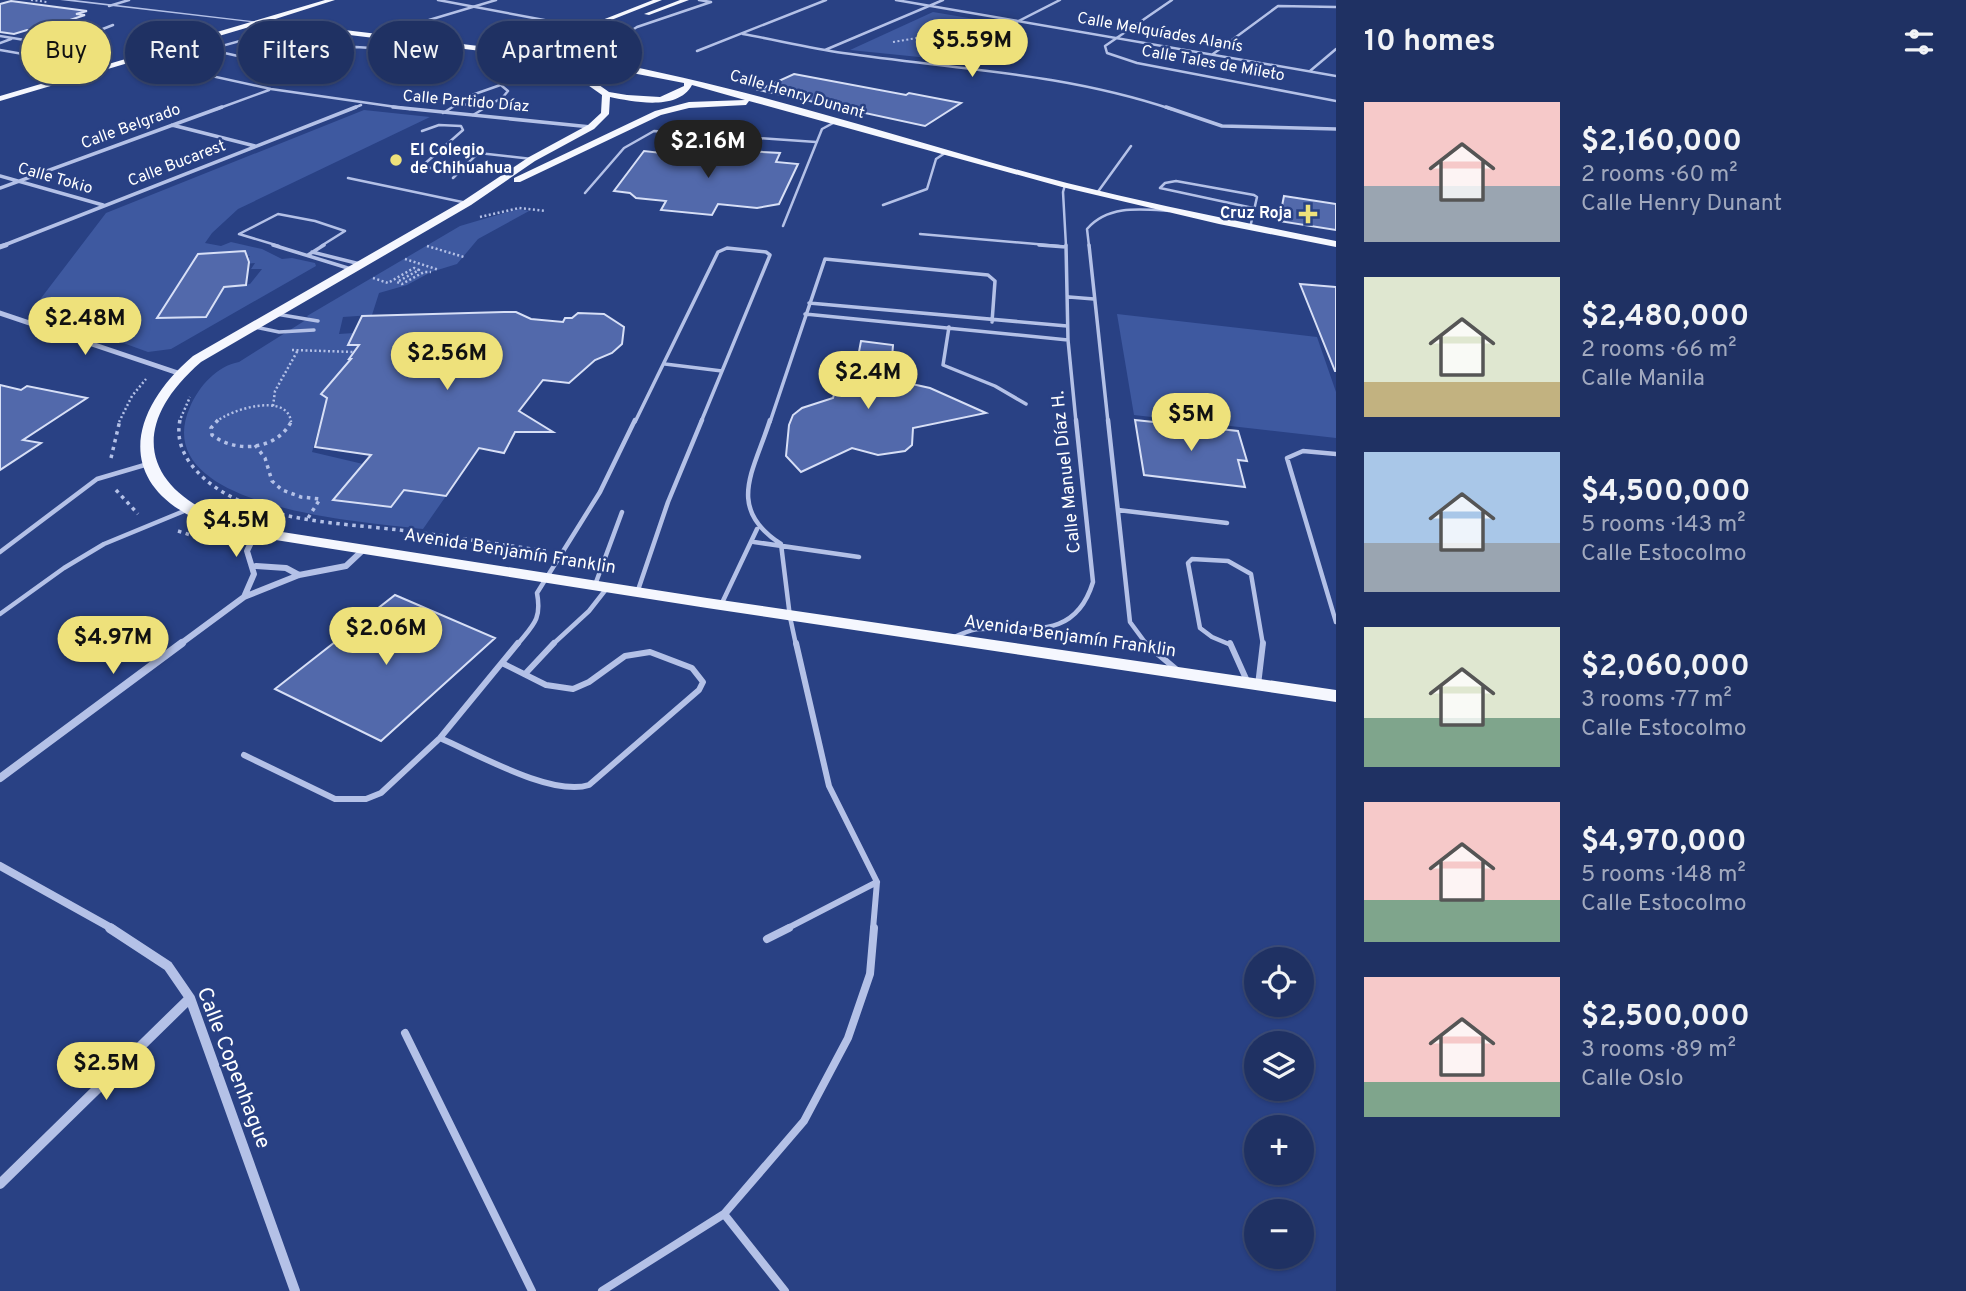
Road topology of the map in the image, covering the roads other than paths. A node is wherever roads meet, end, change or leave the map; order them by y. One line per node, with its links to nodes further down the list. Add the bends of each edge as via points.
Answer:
1 (129, 0): 14 (street)
2 (332, 0): 19 (main road)
3 (438, 0): 16 (lane)
4 (496, 0): 16 (street)
5 (659, 0): 21 (main road)
6 (686, 0): 22 (main road)
7 (699, 0): 25 (lane, via 710,2)
8 (826, 0): 27 (street)
9 (896, 0): 15 (street, Calle Melquíades Alanís)
10 (943, 0): 15 (street)
11 (1060, 0): 23 (street)
12 (1172, 0): 29 (street)
13 (60, 2): 14 (street)
14 (109, 6): 24 (street)
15 (930, 6): 23 (street, Calle Melquíades Alanís); 38 (street)
16 (475, 7): 18 (street); 20 (lane)
17 (1336, 7): 41 (street, via 1274,7)
18 (429, 20)
19 (262, 21)
20 (550, 21)
21 (605, 21)
22 (632, 21)
23 (1018, 21): 29 (street, Calle Melquíades Alanís); 42 (street)
24 (238, 22)
25 (642, 25)
26 (354, 33): 35 (main road, Calle Henry Dunant)
27 (743, 34): 38 (street); 39 (street)
28 (0, 36): 30 (lane)
29 (1114, 37): 41 (street, Calle Melquíades Alanís); 55 (street, Calle Tales de Mileto, via 1105,50 1125,60)
30 (14, 38): 31 (lane); 32 (lane)
31 (21, 39)
32 (0, 43)
33 (356, 47): 34 (lane)
34 (368, 47)
35 (477, 48)
36 (1336, 49): 44 (street)
37 (0, 50): 40 (lane)
38 (825, 50): 42 (street)
39 (697, 51)
40 (21, 54)
41 (1213, 54): 44 (street, Calle Melquíades Alanís)
42 (936, 63): 65 (street, via 1093,86 1222,126)
43 (642, 71): 47 (main road, Calle Henry Dunant)
44 (1310, 71): 45 (street, Calle Melquíades Alanís)
45 (1336, 76)
46 (224, 79): 52 (street, Calle Partido Díaz)
47 (688, 80): 53 (main road, via 683,92 663,99); 58 (main road, Calle Henry Dunant)
48 (50, 84): 54 (main road)
49 (506, 84): 51 (lane)
50 (592, 84): 53 (main road)
51 (502, 86): 57 (lane); 59 (lane, via 508,91)
52 (271, 89): 56 (street, Calle Partido Díaz); 63 (street, Calle Belgrado)
53 (606, 94): 64 (main road, via 605,114)
54 (0, 99)
55 (1336, 101)
56 (362, 104): 60 (street, Calle Partido Díaz); 68 (street, Calle Bucarest)
57 (458, 104): 59 (lane); 60 (lane)
58 (771, 104): 62 (main road, Calle Henry Dunant); 83 (main road, via 720,103 671,109)
59 (487, 106): 61 (lane)
60 (443, 113): 61 (street, Calle Partido Díaz)
61 (473, 116): 64 (street, Calle Partido Díaz)
62 (835, 122): 67 (lane, via 822,129); 71 (main road, Calle Henry Dunant)
63 (172, 125): 68 (street); 78 (street, Calle Belgrado)
64 (591, 127): 73 (main road)
65 (1336, 129)
66 (422, 131): 70 (lane, via 439,125 461,126 463,130)
67 (816, 142): 81 (lane, via 653,131 622,150); 89 (lane)
68 (256, 146): 85 (street, Calle Bucarest)
69 (1132, 146): 82 (lane)
70 (443, 149): 72 (lane); 74 (lane, via 421,167)
71 (945, 153): 79 (main road, Calle Henry Dunant); 86 (lane, via 936,159 927,188)
72 (477, 154): 73 (lane); 74 (lane)
73 (532, 159): 83 (main road)
74 (461, 171): 77 (lane)
75 (0, 176): 78 (street, Calle Tokio)
76 (348, 178): 84 (lane)
77 (453, 178)
78 (19, 181): 80 (street, Calle Belgrado); 85 (street, Calle Tokio)
79 (1065, 185): 82 (main road, Calle Henry Dunant); 94 (lane, Calle Manuel Díaz H.)
80 (0, 188)
81 (585, 193)
82 (1097, 193): 88 (main road, Calle Henry Dunant)
83 (481, 194): 84 (main road)
84 (467, 203): 96 (main road)
85 (103, 205): 93 (street, Calle Bucarest)
86 (883, 205)
87 (1253, 208): 87 (lane, via 1164,191 1160,188 1176,181 1250,194 1257,197); 90 (lane)
88 (1175, 212): 90 (main road, Calle Henry Dunant); 98 (lane, via 1114,212 1092,222 1087,229)
89 (783, 226)
90 (1250, 228): 92 (main road, Calle Henry Dunant)
91 (920, 234): 94 (lane)
92 (1336, 246)
93 (0, 247)
94 (1066, 247): 97 (lane, Calle Manuel Díaz H.)
95 (311, 253): 95 (lane, via 295,250 239,234 278,214 345,231); 96 (lane); 96 (lane)
96 (356, 267): 102 (main road)
97 (1069, 297): 98 (lane); 111 (lane, Calle Manuel Díaz H.)
98 (1094, 299): 124 (lane)
99 (809, 303): 100 (lane); 103 (lane); 109 (lane, via 821,262 830,258 977,272 995,281)
100 (866, 309): 105 (lane); 107 (lane)
101 (0, 313): 104 (street)
102 (276, 314): 108 (lane); 112 (main road)
103 (805, 314): 107 (lane); 127 (lane, via 746,495)
104 (7, 316): 106 (street); 119 (street)
105 (951, 317): 109 (lane); 113 (lane)
106 (0, 318)
107 (867, 320): 113 (lane)
108 (318, 321)
109 (992, 321): 110 (lane)
110 (1030, 324): 111 (lane); 115 (lane)
111 (1067, 326): 116 (lane, Calle Manuel Díaz H.)
112 (253, 327): 114 (lane, via 279,332); 119 (main road)
113 (949, 328): 115 (lane); 120 (lane, via 943,365)
114 (314, 330)
115 (1030, 336): 116 (lane)
116 (1068, 340): 144 (lane, Calle Manuel Díaz H., via 1093,582 1087,602 1067,622 1029,631 977,629)
117 (665, 364): 118 (lane); 118 (lane, via 718,252 727,248 766,252 770,255); 136 (lane, via 600,492)
118 (722, 371): 138 (lane, via 668,502)
119 (178, 373): 122 (main road, via 151,415 145,440)
120 (1026, 404)
121 (1336, 454): 143 (lane, via 1300,451 1287,458)
122 (148, 464): 123 (main road, Avenida Benjamín Franklin, via 171,495); 132 (lane, via 97,479)
123 (189, 509): 128 (main road, Avenida Benjamín Franklin); 141 (lane, via 106,543)
124 (1118, 510): 126 (lane); 147 (lane, via 1130,622 1146,644)
125 (622, 512): 137 (lane)
126 (1227, 523)
127 (757, 529): 129 (lane); 130 (lane)
128 (256, 532): 131 (main road, Avenida Benjamín Franklin); 134 (street, via 247,551)
129 (754, 542): 130 (lane); 140 (lane)
130 (781, 544): 133 (lane); 142 (lane)
131 (363, 550): 135 (street, via 346,566); 136 (main road, Avenida Benjamín Franklin)
132 (0, 552)
133 (859, 556)
134 (256, 566): 135 (street, via 286,568); 139 (street)
135 (299, 575): 139 (street)
136 (545, 578): 137 (main road, Avenida Benjamín Franklin); 145 (lane, via 537,593 537,620)
137 (602, 586): 138 (main road, Avenida Benjamín Franklin); 146 (lane, via 598,603 538,656)
138 (637, 593): 140 (main road, Avenida Benjamín Franklin)
139 (244, 597): 152 (street)
140 (721, 606): 142 (main road, Avenida Benjamín Franklin)
141 (0, 614)
142 (790, 617): 144 (main road, Avenida Benjamín Franklin); 154 (lane, via 829,786)
143 (1336, 622)
144 (945, 640): 147 (main road, Avenida Benjamín Franklin)
145 (502, 663): 146 (lane); 150 (lane)
146 (525, 674): 150 (lane, via 554,687 575,688 639,650 692,668 703,682 589,785 577,789 553,787)
147 (1182, 675): 148 (main road, Avenida Benjamín Franklin)
148 (1253, 684): 148 (lane, via 1264,649 1251,574 1228,561 1192,559 1188,563 1200,628 1230,643); 149 (main road, Avenida Benjamín Franklin)
149 (1336, 696)
150 (440, 738): 151 (lane, via 381,793 350,801 335,799)
151 (244, 755)
152 (0, 778)
153 (0, 866): 156 (street, Calle Copenhague, via 134,941 168,966)
154 (877, 882): 155 (lane); 159 (lane, via 870,974 848,1038 804,1121)
155 (766, 939)
156 (191, 998): 158 (street); 160 (street, Calle Copenhague)
157 (405, 1033): 161 (lane)
158 (0, 1184)
159 (724, 1214): 162 (lane); 163 (lane)
160 (295, 1291)
161 (532, 1291)
162 (602, 1291)
163 (785, 1291)

